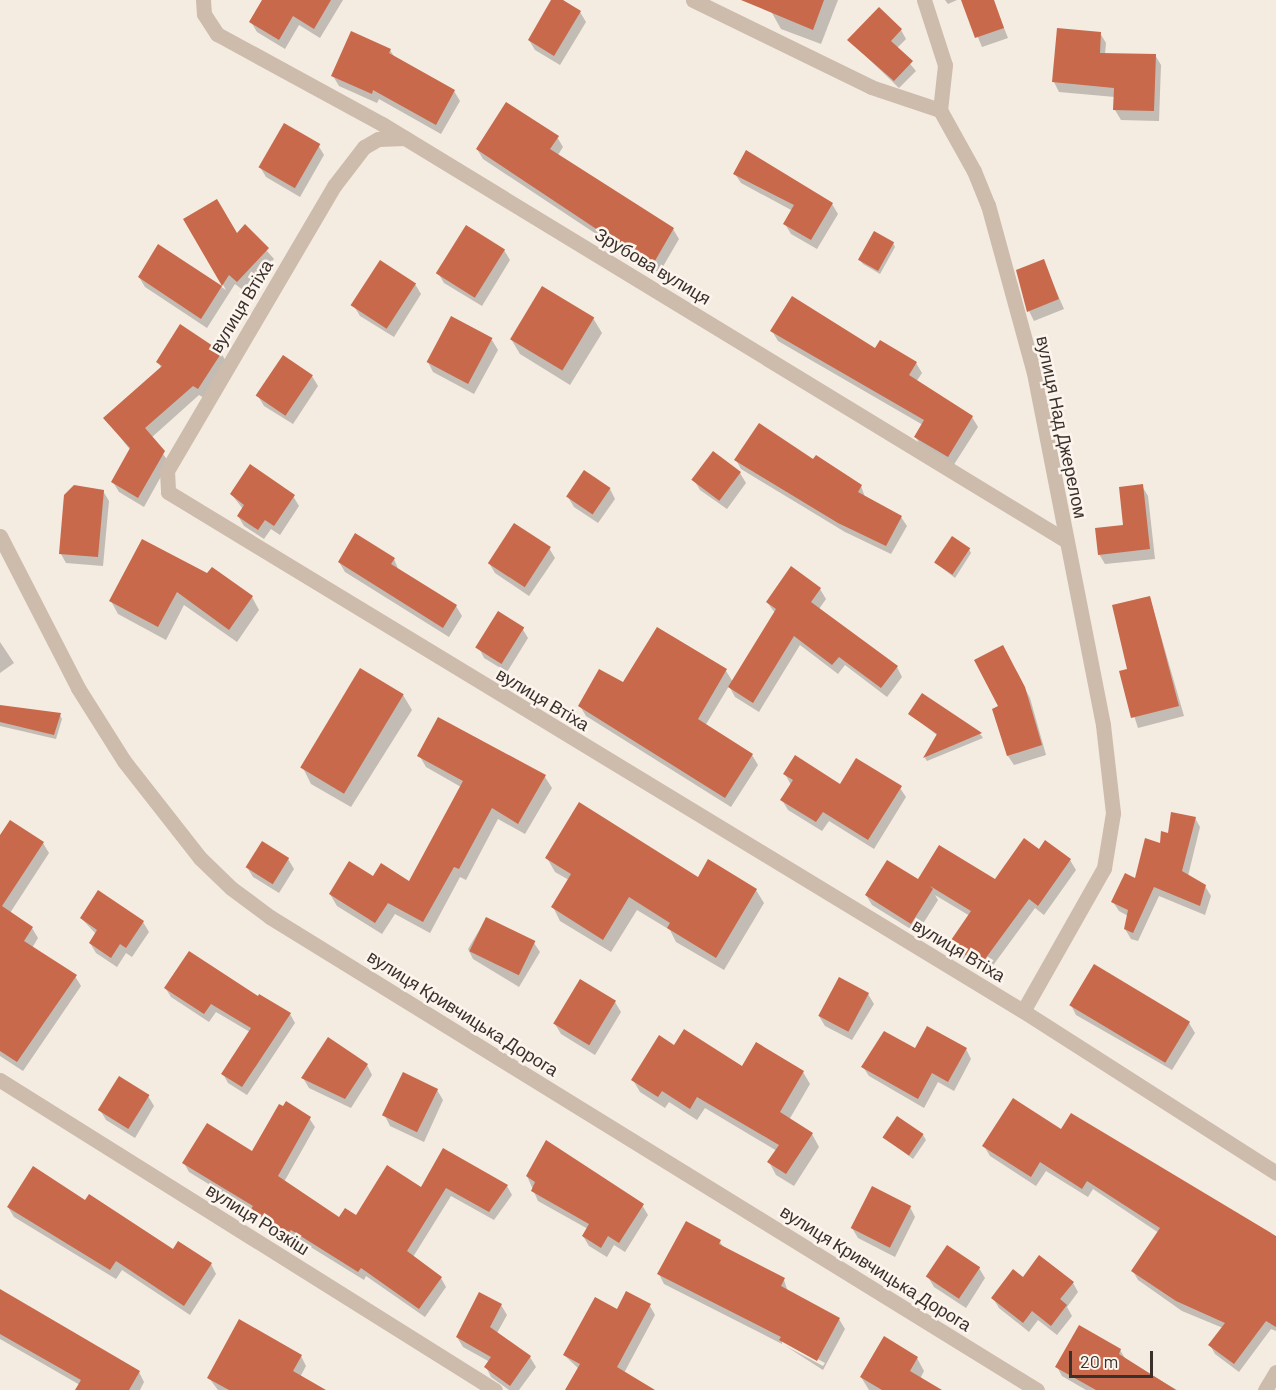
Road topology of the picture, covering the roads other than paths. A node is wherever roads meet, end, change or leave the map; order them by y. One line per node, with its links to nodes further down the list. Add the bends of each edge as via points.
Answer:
1 (202, 0): 5 (street, Зрубова вулиця, via 204,14 217,34)
2 (693, 0): 4 (street, via 871,87)
3 (924, 0): 4 (street, via 945,65)
4 (939, 110): 7 (street, вулиця Над Джерелом, via 975,171 988,205 1034,373)
5 (405, 138): 7 (street, Зрубова вулиця); 8 (street, вулиця Втіха, via 378,139 364,147 334,186 167,471 168,492)
6 (0, 536): 13 (street, вулиця Кривчицька Дорога, via 78,688 124,761 200,858 231,888 270,917)
7 (1065, 540): 8 (street, вулиця Над Джерелом, via 1103,724 1113,813 1104,868)
8 (1023, 1011): 10 (street, вулиця Втіха)
9 (0, 1080): 12 (street, вулиця Розкіш)
10 (1276, 1173)
11 (1276, 1372): 14 (street)
12 (495, 1390)
13 (1037, 1390)
14 (1265, 1390)

